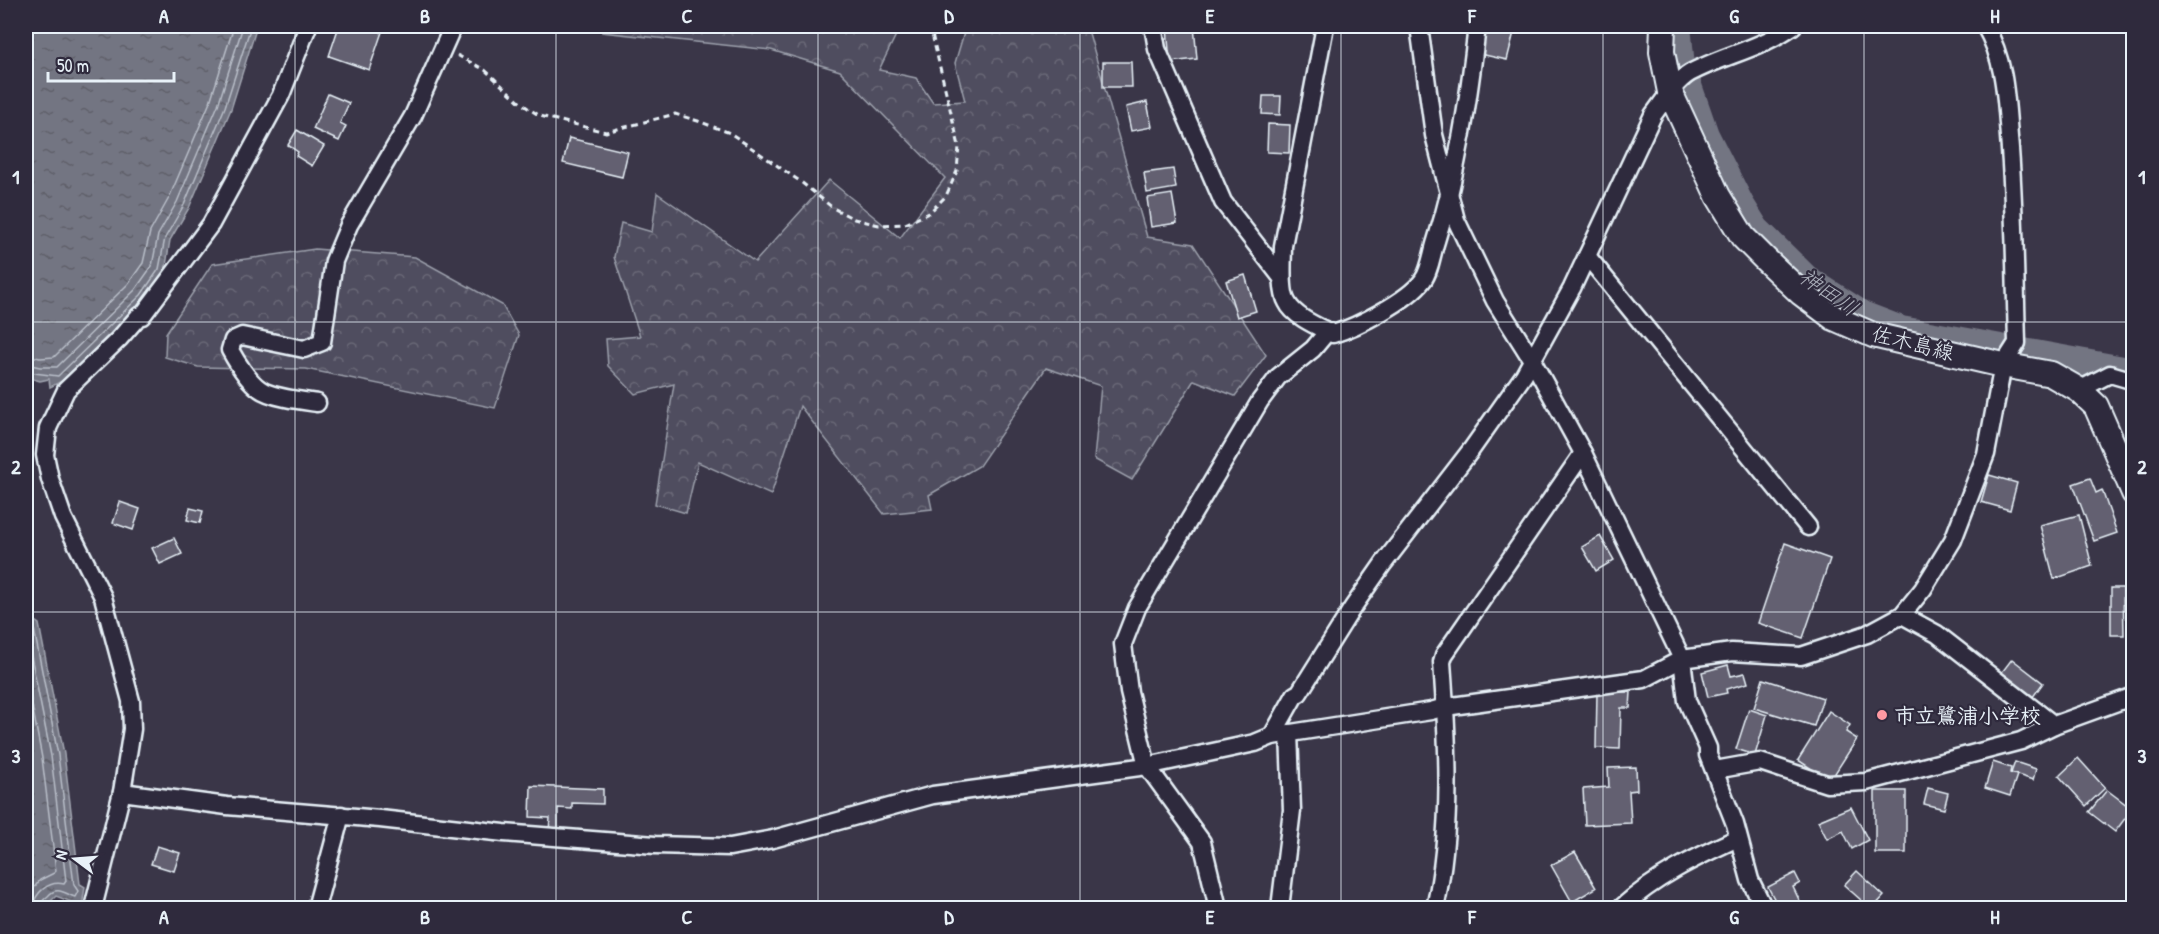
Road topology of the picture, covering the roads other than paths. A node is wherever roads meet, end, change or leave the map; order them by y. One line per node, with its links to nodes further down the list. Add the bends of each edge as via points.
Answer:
1 (308, 26): 31 (street, via 281,95 211,224 142,316 66,390 48,428 45,455 50,479 63,517 103,597 132,701 132,729)
2 (453, 26): 19 (street, via 413,116 349,225 334,261 322,342 304,349 242,336 233,340 231,350 237,362 260,390)
3 (1154, 26): 13 (street, via 1157,49 1223,202)
4 (1325, 26): 13 (street, via 1283,246)
5 (1419, 26): 11 (street, via 1434,135)
6 (1477, 26): 11 (street, via 1471,85)
7 (1663, 26): 10 (main road, 佐木島線, via 1662,52)
8 (1792, 26): 10 (street, via 1774,39 1688,74)
9 (1985, 26): 16 (street, via 2003,71 2012,177 2017,343)
10 (1670, 92): 12 (street, via 1653,115); 16 (main road, 佐木島線, via 1718,196 1743,237 1801,293 1834,318 1873,335)
11 (1449, 198): 14 (street, via 1424,280 1402,299 1348,330); 15 (street, via 1495,301)
12 (1587, 256): 15 (street); 22 (street)
13 (1282, 278): 14 (street, via 1287,302 1307,322)
14 (1328, 332): 29 (street, via 1278,377 1260,401 1137,608 1123,644 1129,692)
15 (1532, 360): 20 (street); 28 (street, via 1471,450 1353,607 1295,695)
16 (2003, 365): 18 (main road, 佐木島線, via 2051,374); 23 (street, via 1986,454 1953,540)
17 (2133, 381): 18 (street, via 2110,374)
18 (2079, 390): 21 (main road, 佐木島線, via 2096,406)
19 (317, 403)
20 (1583, 453): 24 (street); 26 (street, via 1444,655)
21 (2133, 493)
22 (1808, 526)
23 (1902, 615): 24 (street, via 1867,634 1801,656 1732,652); 27 (street, via 1937,634)
24 (1682, 659): 26 (street, via 1644,679); 30 (street, via 1687,701)
25 (2133, 696): 27 (street)
26 (1445, 707): 28 (street); 38 (street, via 1449,780)
27 (2054, 725): 30 (street, via 2020,741 1866,782 1827,784 1760,762)
28 (1280, 735): 29 (street); 37 (street, via 1292,810)
29 (1147, 766): 32 (street, via 933,795 730,847 504,833); 36 (street, via 1202,842)
30 (1715, 770): 33 (street)
31 (122, 792): 32 (street); 34 (street)
32 (340, 815): 35 (street)
33 (1738, 838): 39 (street, via 1695,857); 40 (street, via 1750,880)
34 (93, 909)
35 (316, 909)
36 (1218, 909)
37 (1280, 909)
38 (1435, 909)
39 (1621, 909)
40 (1764, 909)

